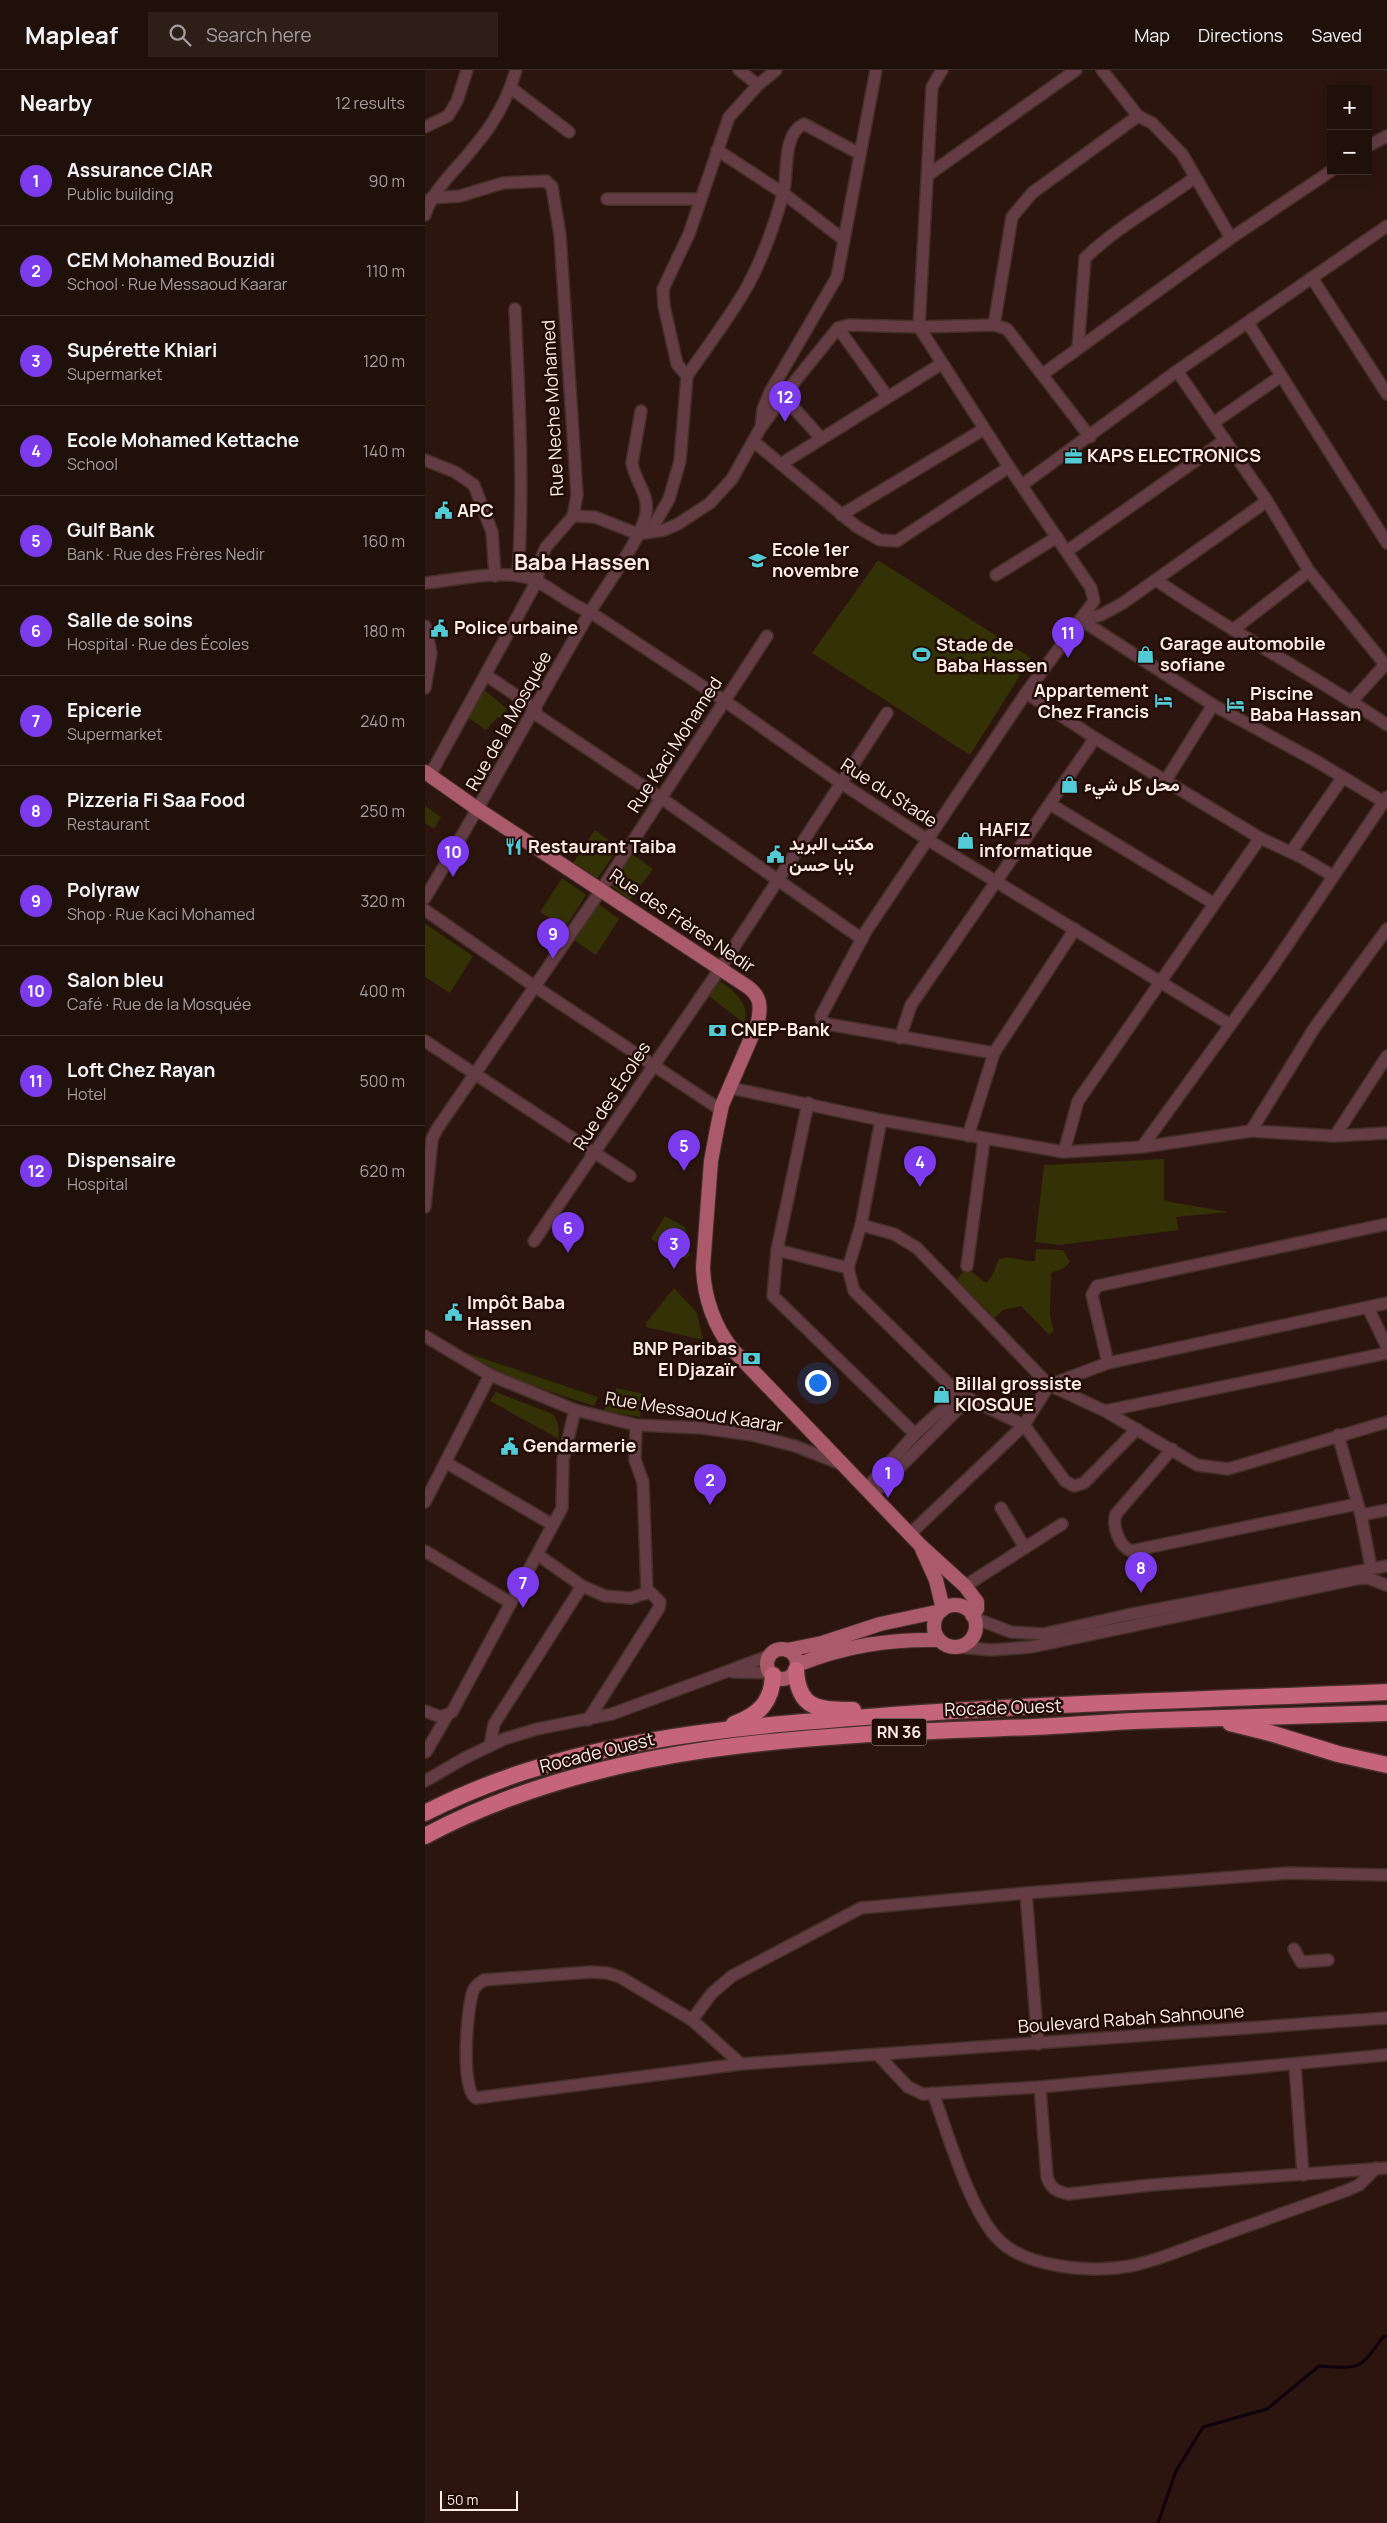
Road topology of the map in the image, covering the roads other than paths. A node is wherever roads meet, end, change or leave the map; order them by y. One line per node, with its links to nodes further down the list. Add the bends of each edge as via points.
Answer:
1 (467, 70): 12 (street, via 457,101 448,116)
2 (516, 70): 10 (street)
3 (739, 70): 9 (street)
4 (776, 70): 9 (street)
5 (876, 70): 17 (street)
6 (941, 70): 19 (street, via 933,88)
7 (1076, 70): 19 (street)
8 (1102, 70): 11 (street)
9 (758, 85): 16 (street, via 729,117)
10 (511, 88): 13 (street); 22 (street, via 490,127)
11 (1139, 116): 20 (street, via 1152,123 1182,154); 32 (street, via 1033,193 1012,217)
12 (425, 128)
13 (569, 132)
14 (1387, 136): 15 (street)
15 (1372, 144)
16 (717, 150): 21 (street); 24 (street)
17 (860, 154): 21 (street, via 804,124 799,126 789,145); 28 (street)
18 (1327, 174): 27 (street)
19 (928, 175): 33 (street)
20 (1194, 178): 27 (street); 35 (street, via 1104,240 1085,258)
21 (783, 193): 28 (street); 39 (street, via 769,243 747,288)
22 (431, 198): 25 (street); 58 (street, Rue Neche Mohamed, via 460,196 503,183 546,181 552,187 559,235 577,495)
23 (607, 199): 24 (street)
24 (700, 200): 39 (street, via 689,234 663,289 677,364)
25 (425, 215)
26 (1385, 231): 29 (street)
27 (1231, 238): 35 (street)
28 (844, 240): 46 (street, via 837,277 769,392)
29 (1312, 278): 31 (street); 41 (street)
30 (515, 309): 65 (street, via 521,451)
31 (1248, 323): 37 (street); 40 (street)
32 (994, 325): 33 (street); 38 (street, via 1007,329)
33 (919, 327): 34 (street, via 849,325); 36 (street)
34 (838, 328): 42 (street); 43 (street)
35 (1078, 348): 38 (street)
36 (941, 364): 43 (street); 47 (street)
37 (1177, 371): 45 (street); 48 (street)
38 (1043, 374): 48 (street)
39 (687, 376): 59 (street, via 680,461 669,499)
40 (1281, 376): 45 (street); 62 (street)
41 (1387, 394)
42 (783, 396): 46 (street); 49 (street)
43 (887, 396): 49 (street)
44 (641, 411): 60 (street, Rue de la Mosquée, via 632,463 633,472 647,496 646,515)
45 (1213, 423): 50 (street)
46 (761, 427): 51 (street)
47 (984, 429): 54 (street); 57 (street)
48 (1090, 437): 55 (street)
49 (821, 438): 53 (street)
50 (1225, 440): 56 (street); 63 (street)
51 (753, 441): 53 (street); 59 (street, via 732,479 710,503 678,524)
52 (425, 460): 67 (street, via 455,472 474,485 492,532)
53 (781, 464): 57 (street)
54 (1009, 468): 55 (street); 57 (street, via 897,542 880,540)
55 (1022, 485): 61 (street)
56 (1267, 501): 64 (street); 68 (street)
57 (841, 515)
58 (573, 516): 60 (street, via 595,517); 69 (street, Rue Neche Mohamed, via 546,547)
59 (650, 532): 60 (street)
60 (638, 534): 71 (street, Rue de la Mosquée)
61 (1057, 537): 63 (street); 66 (street)
62 (1387, 544)
63 (1067, 551): 72 (street, via 1091,588 1094,601)
64 (1309, 571): 74 (street); 80 (street, via 1383,662 1382,668)
65 (518, 575): 67 (street); 69 (street, Rue du Stade)
66 (996, 575)
67 (495, 576): 70 (street)
68 (1156, 580): 72 (street, via 1101,615); 74 (street)
69 (537, 581): 71 (street, Rue du Stade, via 575,607); 76 (street, Rue Neche Mohamed)
70 (425, 584)
71 (590, 612): 79 (street, Rue du Stade); 82 (street, Rue de la Mosquée)
72 (1081, 620): 78 (street); 81 (street)
73 (425, 626): 77 (street, via 431,653)
74 (1233, 630): 80 (street)
75 (767, 636): 79 (street, Rue Kaci Mohamed)
76 (486, 675): 82 (street); 86 (street, Rue Neche Mohamed)
77 (425, 688)
78 (1026, 693): 85 (street); 95 (street)
79 (725, 700): 89 (street, Rue du Stade); 90 (street, Rue Kaci Mohamed)
80 (1352, 701): 84 (street)
81 (1213, 705): 87 (street); 88 (street)
82 (535, 711): 90 (street); 93 (street, Rue de la Mosquée)
83 (887, 713): 89 (street, Rue des Écoles)
84 (1387, 725)
85 (1095, 738): 88 (street); 92 (street)
86 (428, 773): 93 (main road, Rue des Frères Nedir)
87 (1343, 778): 91 (street); 96 (street)
88 (1166, 780): 94 (street)
89 (841, 783): 95 (street, Rue du Stade); 98 (street, Rue des Écoles)
90 (663, 796): 98 (street); 100 (street, Rue Kaci Mohamed)
91 (1385, 799): 97 (street)
92 (1050, 804): 99 (street); 102 (street)
93 (479, 810): 100 (main road, Rue des Frères Nedir); 101 (street, Rue de la Mosquée)
94 (1260, 838): 96 (street); 102 (street)
95 (928, 840): 99 (street, Rue du Stade); 106 (street)
96 (1291, 852): 97 (street)
97 (1333, 876): 110 (street, via 1271,969)
98 (777, 880): 106 (street); 107 (street, Rue des Écoles)
99 (997, 881): 104 (street, Rue du Stade); 111 (street, via 911,1005)
100 (601, 890): 107 (main road, Rue des Frères Nedir); 109 (street, Rue Kaci Mohamed)
101 (425, 898)
102 (1213, 904): 108 (street)
103 (425, 910): 109 (street)
104 (1075, 929): 108 (street, Rue du Stade); 113 (street)
105 (1387, 929): 121 (street, via 1315,1027)
106 (862, 939): 111 (street, via 821,1016 822,1021)
107 (719, 970): 115 (street, Rue des Écoles); 117 (main road, Rue des Frères Nedir, via 755,992 759,998 758,1022)
108 (1159, 981): 110 (street, Rue du Stade); 127 (street, via 1078,1101)
109 (534, 986): 115 (street); 116 (street, Rue Kaci Mohamed)
110 (1229, 1024): 126 (street)
111 (899, 1038): 113 (street)
112 (425, 1041): 116 (street)
113 (994, 1053): 123 (street)
114 (1387, 1056): 124 (street)
115 (655, 1062): 119 (street); 128 (street, Rue des Écoles)
116 (473, 1074): 128 (street); 130 (street, Rue Kaci Mohamed, via 433,1139)
117 (731, 1088): 118 (street); 119 (main road, Rue des Frères Nedir)
118 (808, 1104): 120 (street); 134 (street)
119 (721, 1110): 154 (main road, Rue des Frères Nedir, via 711,1160 703,1282 716,1326 733,1350)
120 (881, 1120): 123 (street); 132 (street)
121 (1251, 1131): 124 (street); 126 (street)
122 (1387, 1133): 124 (street)
123 (968, 1136): 125 (street)
124 (1335, 1136)
125 (984, 1140): 127 (street, via 1016,1142); 135 (street)
126 (1141, 1147): 127 (street)
127 (1065, 1152)
128 (596, 1153): 129 (street); 133 (street, Rue des Écoles)
129 (630, 1176)
130 (425, 1207)
131 (1387, 1224): 142 (street, via 1097,1286 1092,1295)
132 (861, 1225): 136 (street); 144 (street, via 894,1234 917,1248)
133 (534, 1241)
134 (777, 1250): 136 (street); 152 (street, via 773,1296)
135 (967, 1266)
136 (848, 1268): 145 (street, via 854,1291)
137 (1387, 1303): 138 (street)
138 (1368, 1308): 140 (street); 142 (street)
139 (425, 1336): 143 (street, Rue Messaoud Kaarar)
140 (1387, 1347)
141 (1387, 1353): 147 (street)
142 (1108, 1363): 144 (street)
143 (490, 1375): 146 (street, Rue Messaoud Kaarar); 157 (street)
144 (1049, 1385): 147 (street); 150 (street)
145 (964, 1396): 150 (street); 152 (street); 159 (street)
146 (575, 1410): 149 (street, Rue Messaoud Kaarar); 166 (street, via 565,1449 562,1508)
147 (1105, 1411): 151 (street)
148 (1387, 1422): 153 (street)
149 (636, 1425): 155 (street, Rue Messaoud Kaarar, via 702,1428 752,1435); 177 (street, via 635,1460 643,1482)
150 (1024, 1425): 151 (street, via 1065,1481 1075,1486 1084,1483); 167 (street)
151 (1137, 1429): 156 (street)
152 (915, 1434): 159 (street)
153 (1338, 1435): 156 (street, via 1228,1469 1197,1465); 161 (street)
154 (817, 1436): 155 (street, Rue Messaoud Kaarar); 158 (main road, Rue des Frères Nedir)
155 (795, 1446): 158 (street, Rue Messaoud Kaarar)
156 (1172, 1449): 161 (street, via 1116,1514 1114,1520 1125,1549 1137,1551)
157 (447, 1463): 160 (street); 166 (street)
158 (845, 1466): 159 (main road, Rue des Frères Nedir)
159 (869, 1492): 167 (main road, Rue des Frères Nedir)
160 (425, 1502)
161 (1357, 1504): 164 (street)
162 (1001, 1508): 169 (street)
163 (1387, 1510): 164 (street)
164 (1361, 1515): 173 (street)
165 (1062, 1524): 169 (street)
166 (553, 1525): 171 (street)
167 (910, 1534): 168 (main road, Rue des Frères Nedir)
168 (921, 1546): 176 (main road, Rue des Frères Nedir); 179 (main road, Rue des Frères Nedir, via 936,1580)
169 (1025, 1548): 176 (street)
170 (425, 1551): 178 (street)
171 (538, 1555): 175 (street); 178 (street)
172 (1387, 1566): 173 (street)
173 (1371, 1567): 180 (street, via 1043,1634 1011,1632)
174 (1387, 1582): 182 (street, via 1356,1579 1031,1647 1002,1650)
175 (582, 1586): 177 (street, via 605,1596 631,1598); 196 (street, via 494,1724)
176 (965, 1586): 180 (main road, Rue des Frères Nedir, via 977,1602)
177 (647, 1592): 194 (street, via 656,1596 659,1608)
178 (511, 1603): 191 (street)
179 (942, 1610): 180 (main road, via 949,1606 962,1607); 181 (main road, via 934,1628); 183 (main road)
180 (973, 1617): 182 (main road, via 973,1636)
181 (939, 1640): 182 (main road); 185 (main road, via 908,1639 861,1644 834,1651)
182 (958, 1647)
183 (787, 1650): 184 (main road, via 778,1650); 185 (main road, via 795,1656)
184 (771, 1655): 186 (street); 187 (main road, via 768,1662)
185 (796, 1668): 187 (main road, via 786,1678); 192 (highway, via 799,1692 807,1703 819,1708 860,1710)
186 (724, 1673): 187 (street, via 752,1671); 194 (street, via 633,1708)
187 (772, 1674): 195 (highway, via 772,1692 760,1711)
188 (1387, 1692): 192 (highway, Rocade Ouest, via 1147,1700)
189 (425, 1711): 191 (street)
190 (1387, 1713): 193 (highway, Rocade Ouest / RN 36)
191 (447, 1716): 197 (street)
192 (874, 1717): 195 (highway, Rocade Ouest)
193 (1211, 1718): 198 (highway); 201 (highway, Rocade Ouest / RN 36, via 886,1733 673,1755 517,1795)
194 (589, 1720): 196 (street, via 519,1734)
195 (718, 1730): 200 (highway, Rocade Ouest, via 649,1739 591,1752 505,1778)
196 (490, 1746): 199 (street)
197 (427, 1752)
198 (1387, 1765)
199 (425, 1781)
200 (425, 1813)
201 (425, 1836)
202 (1387, 1875): 203 (street, via 1288,1874)
203 (1026, 1893): 207 (street, via 871,1906 849,1912 733,1976 713,1993); 208 (street)
204 (1294, 1950): 205 (street, via 1301,1962)
205 (1328, 1960)
206 (1387, 2018): 208 (street, Boulevard Rabah Sahnoune)
207 (691, 2020): 211 (street, Boulevard Rabah Sahnoune); 211 (street, Boulevard Rabah Sahnoune, via 632,1983 607,1973 484,1980 473,1990 467,2031 470,2093 476,2098)
208 (1038, 2044): 209 (street, Boulevard Rabah Sahnoune)
209 (877, 2055): 211 (street, Boulevard Rabah Sahnoune); 214 (street, via 908,2087 923,2094)
210 (1387, 2055): 212 (street)
211 (741, 2064)
212 (1295, 2065): 213 (street); 216 (street)
213 (1040, 2087): 214 (street); 216 (street, via 1047,2177 1050,2187 1058,2192 1068,2194)
214 (933, 2093): 215 (street, via 981,2219 998,2240 1020,2255 1045,2263 1107,2268 1152,2260 1348,2190)
215 (1382, 2168): 216 (street)
216 (1303, 2175)

